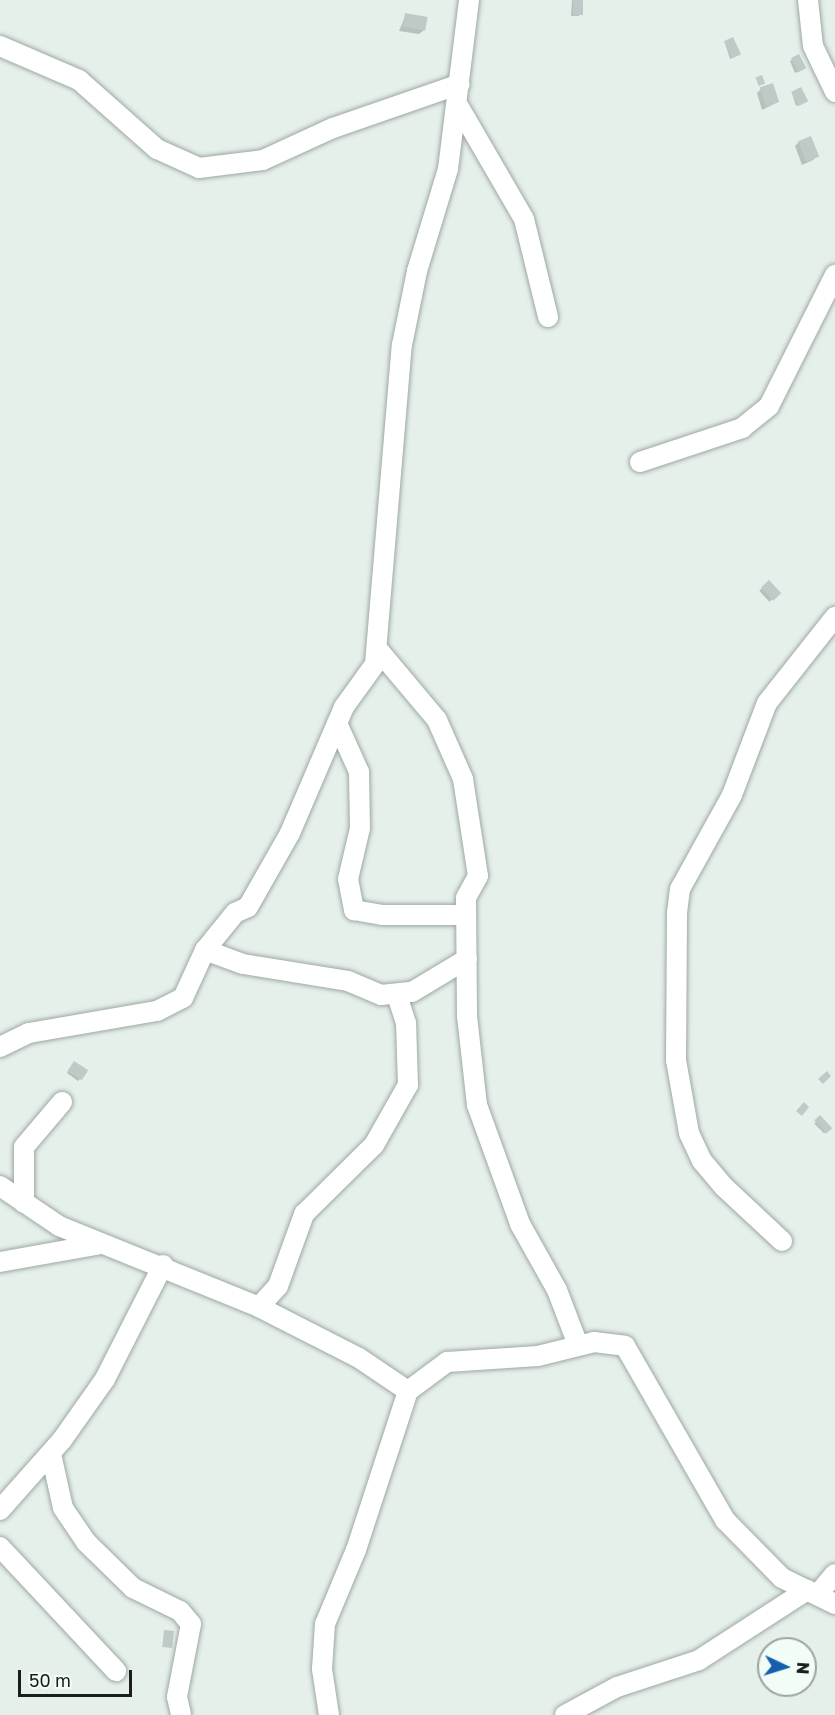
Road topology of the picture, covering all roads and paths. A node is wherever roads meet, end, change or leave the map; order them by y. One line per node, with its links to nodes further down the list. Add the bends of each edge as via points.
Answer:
1 (469, 0): 4 (street)
2 (808, 0): 5 (street, via 813,46)
3 (0, 46): 4 (street, via 79,80 157,149 199,168 263,160 333,128)
4 (460, 84): 6 (street)
5 (835, 92)
6 (459, 106): 8 (street, via 525,219); 11 (street, via 442,199 417,271 402,345)
7 (835, 275): 9 (street, via 769,406 742,428)
8 (548, 317)
9 (640, 462)
10 (835, 617): 21 (street, via 767,703 732,795 680,889 677,913 676,1060 689,1133 716,1179)
11 (380, 652): 12 (street); 13 (street, via 437,720 463,779 478,876 466,898)
12 (337, 723): 13 (street, via 359,772 360,828 348,879 354,910 382,915); 14 (street, via 290,833 248,907 235,913)
13 (466, 915): 15 (street)
14 (205, 950): 16 (street, via 243,964); 17 (street, via 188,991 173,1005 110,1022 29,1033)
15 (467, 959): 16 (street, via 412,992); 26 (street, via 470,1063 477,1105 520,1224 557,1290)
16 (397, 995): 25 (street, via 406,1023 408,1085 374,1145 304,1214 278,1286)
17 (0, 1047)
18 (62, 1102): 20 (street, via 24,1147)
19 (0, 1186): 20 (street)
20 (24, 1203): 22 (street)
21 (782, 1241)
22 (102, 1244): 23 (street); 24 (street)
23 (0, 1262)
24 (163, 1265): 25 (street); 28 (street, via 105,1379)
25 (259, 1307): 27 (street, via 358,1358)
26 (578, 1345): 27 (street, via 538,1356 447,1362); 32 (street, via 614,1341 625,1346 724,1520 782,1578)
27 (408, 1391): 36 (street, via 356,1550 325,1624 322,1669)
28 (51, 1454): 29 (street); 35 (street, via 63,1508 86,1542 133,1588 180,1611 191,1624 177,1697)
29 (0, 1510)
30 (0, 1547): 34 (street)
31 (835, 1574): 32 (street)
32 (812, 1592): 33 (street); 37 (street, via 699,1660 608,1691)
33 (835, 1604)
34 (116, 1671)
35 (181, 1715)
36 (329, 1715)
37 (565, 1715)

